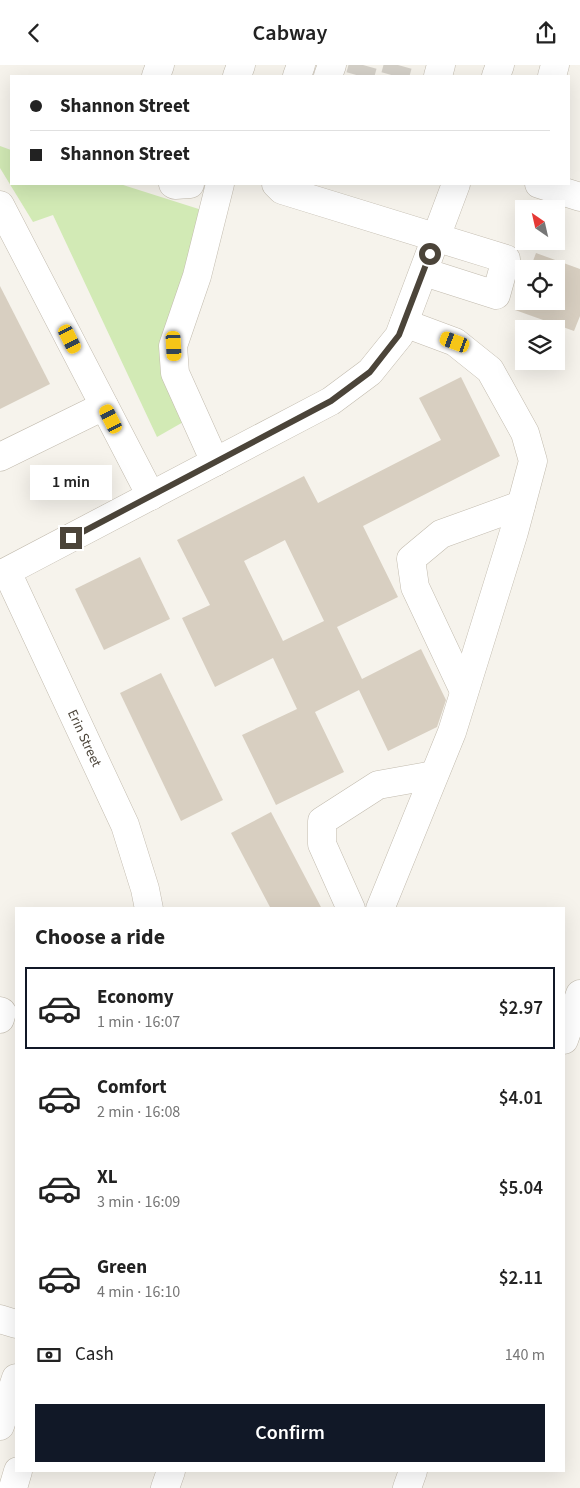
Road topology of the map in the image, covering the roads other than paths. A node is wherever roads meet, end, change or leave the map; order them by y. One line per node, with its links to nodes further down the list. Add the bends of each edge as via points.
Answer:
1 (220, 185): 12 (street, via 197,276 174,346 175,373)
2 (277, 185): 7 (street, via 282,190)
3 (456, 185): 7 (street)
4 (542, 185): 5 (street)
5 (580, 197)
6 (0, 205): 10 (street)
7 (436, 237): 8 (street); 8 (street, via 506,259 496,295)
8 (424, 272): 9 (street)
9 (404, 323): 12 (street, via 399,335 370,372 331,401); 14 (street, via 455,342 490,370 525,433 533,461)
10 (104, 406): 11 (street); 13 (street)
11 (0, 457)
12 (215, 461): 13 (street)
13 (151, 496): 15 (street)
14 (521, 505): 16 (street); 16 (street, via 441,534 410,559 415,587)
15 (2, 572): 18 (street, Erin Street, via 125,825)
16 (464, 691): 17 (street)
17 (434, 775): 19 (street, via 378,785 322,821 322,844); 20 (street)
18 (149, 907)
19 (350, 907)
20 (381, 907)
21 (580, 993): 24 (street)
22 (0, 1011): 23 (street)
23 (0, 1019)
24 (565, 1037)
25 (0, 1319): 26 (street)
26 (15, 1324)
27 (15, 1381): 28 (street)
28 (0, 1426)
29 (18, 1472): 32 (street)
30 (171, 1472): 33 (street)
31 (413, 1472): 34 (street)
32 (12, 1488)
33 (165, 1488)
34 (407, 1488)

